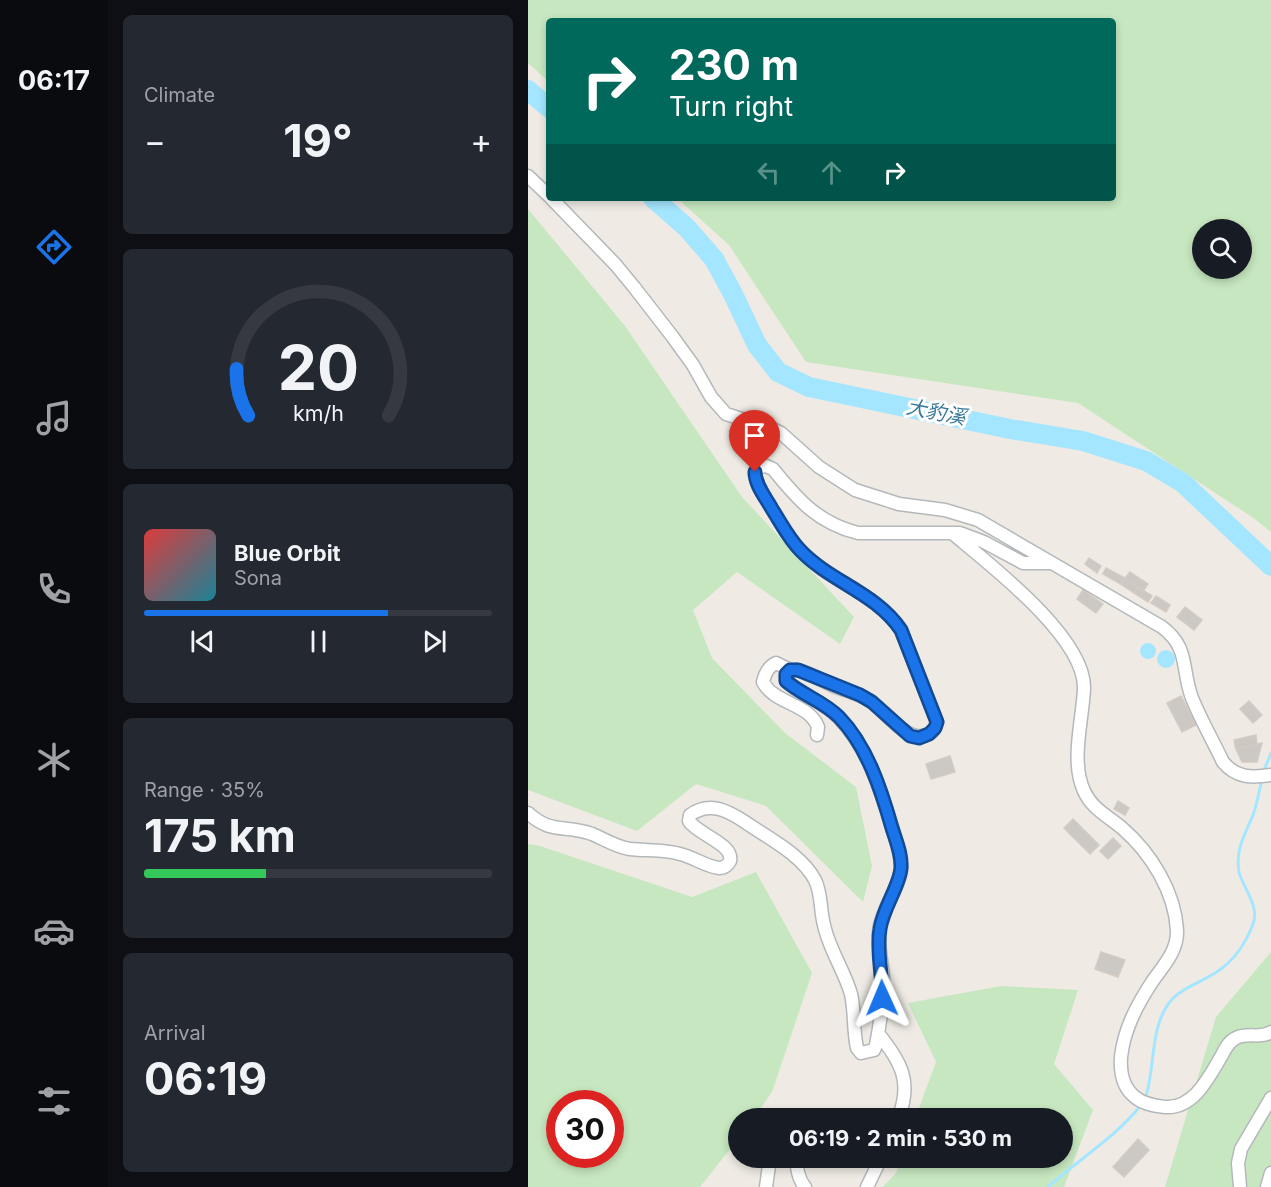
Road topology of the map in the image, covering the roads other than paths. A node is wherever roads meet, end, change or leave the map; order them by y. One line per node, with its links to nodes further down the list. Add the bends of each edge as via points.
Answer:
1 (528, 176): 2 (street)
2 (546, 193)
3 (554, 201): 5 (street, via 634,287 726,414 781,433 819,467 855,490 899,504 945,510 970,518)
4 (951, 532): 5 (street, via 968,535 1023,563); 6 (street, via 847,530 826,522 804,505 773,469 759,467 755,478 801,551 893,618 934,713 935,728 919,738 910,736 860,695); 10 (street, via 1003,575 1077,657 1084,687 1079,739 1083,790 1090,803 1136,841 1172,901 1177,936 1170,956 1134,1011 1123,1041 1120,1067 1124,1086 1136,1099 1154,1106 1185,1103 1200,1090 1236,1038)
5 (1049, 563): 8 (street, via 1174,636 1181,649 1191,695 1223,762 1238,774)
6 (790, 670): 7 (street, via 776,663 765,673 763,682 773,694 810,715 818,727); 11 (street, via 786,681 824,704 854,735 871,767 900,853 900,875 879,930 883,978)
7 (817, 735)
8 (1271, 775)
9 (528, 813): 11 (street, via 553,829 590,833 630,849 673,852 718,868 729,863 727,850 693,828 690,815 707,807 735,815 795,858 815,881 823,924 850,994 857,1048 861,1053 874,1050)
10 (1271, 1032)
11 (878, 1033): 13 (street, via 898,1062 906,1086)
12 (1271, 1098): 21 (street, via 1241,1149)
13 (903, 1108)
14 (769, 1168): 18 (street)
15 (798, 1168): 19 (street)
16 (876, 1168): 20 (street)
17 (1271, 1173): 22 (street)
18 (766, 1187)
19 (805, 1187)
20 (867, 1187)
21 (1240, 1187)
22 (1267, 1187)

